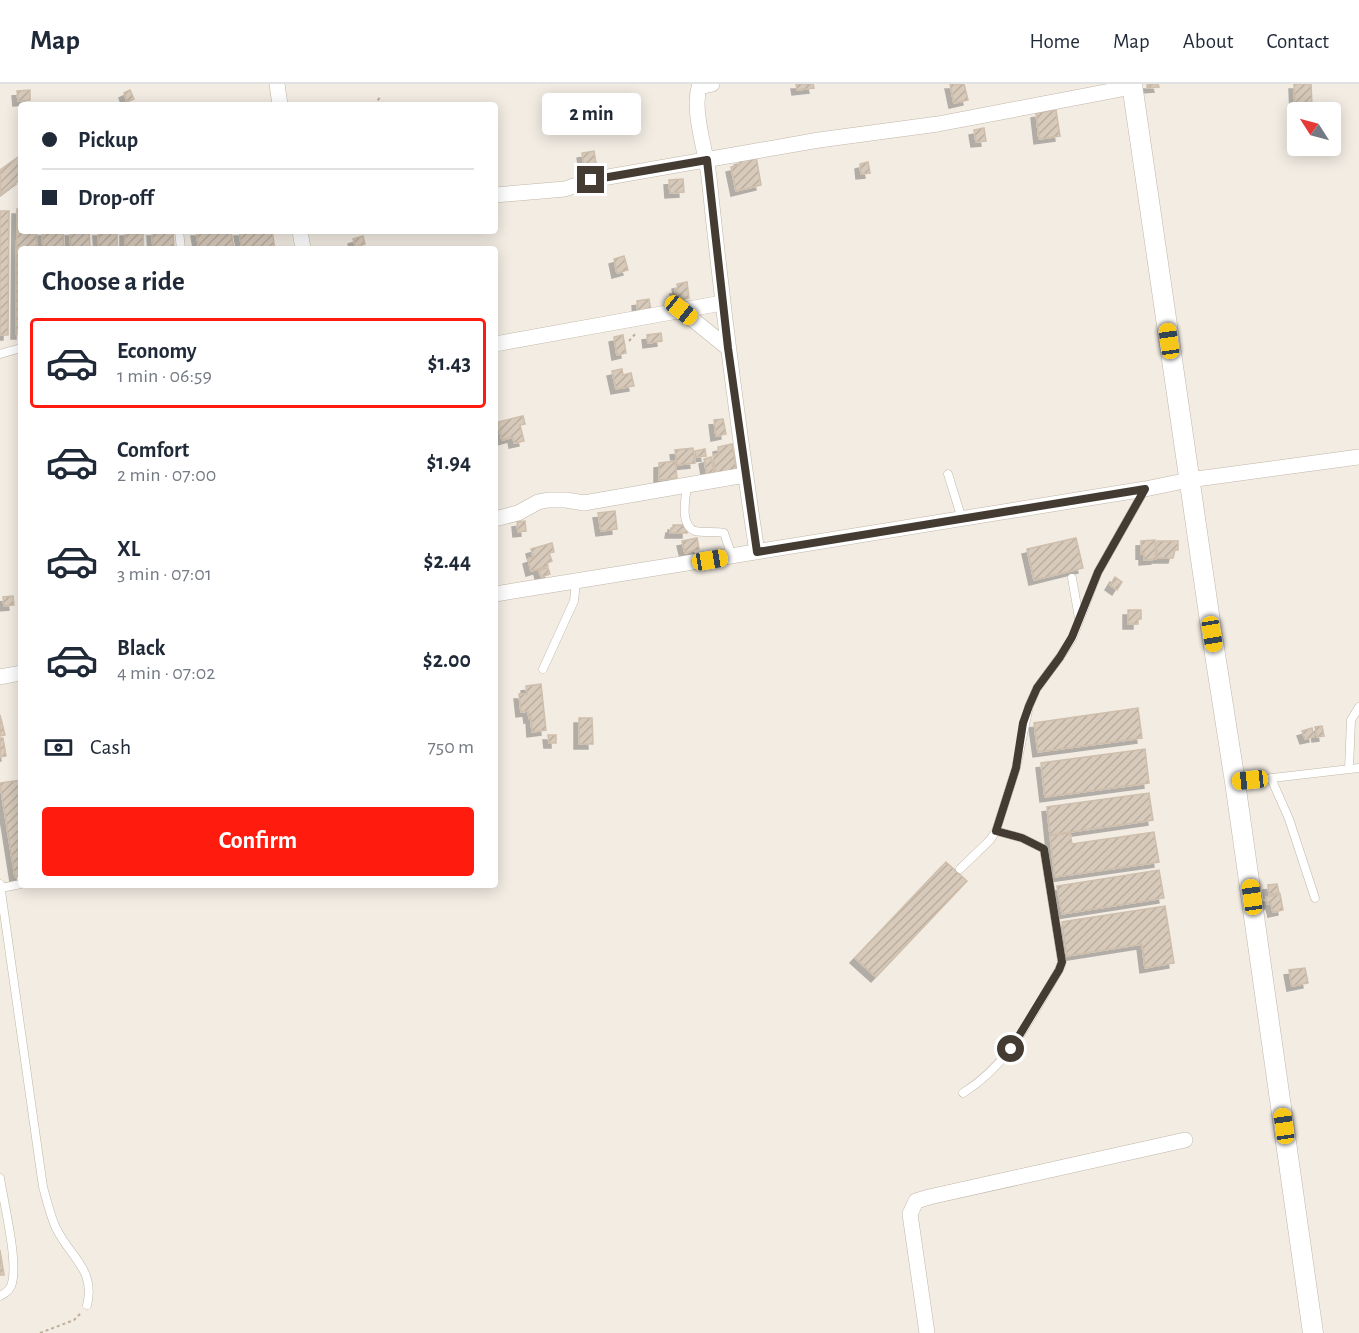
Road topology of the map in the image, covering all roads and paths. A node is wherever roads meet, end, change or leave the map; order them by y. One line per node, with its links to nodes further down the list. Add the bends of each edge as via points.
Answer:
1 (277, 84): 5 (street)
2 (703, 85): 7 (street, via 698,112)
3 (1132, 85): 7 (street, via 938,124 847,135); 18 (street)
4 (381, 96): 6 (path)
5 (280, 102)
6 (376, 102)
7 (707, 160): 8 (street, via 591,180 565,189); 9 (street)
8 (498, 195)
9 (722, 303): 10 (street); 12 (street)
10 (681, 310): 11 (street); 12 (street)
11 (498, 343)
12 (728, 348): 17 (street)
13 (18, 349): 14 (lane)
14 (0, 354)
15 (1359, 457): 18 (street)
16 (948, 474): 22 (lane)
17 (745, 475): 19 (street); 23 (street)
18 (1189, 480): 20 (street); 36 (street)
19 (687, 485): 21 (street, via 584,503 548,500); 24 (lane, via 686,521 696,531 724,533)
20 (1145, 489): 22 (street); 28 (lane, via 1098,572)
21 (498, 518)
22 (962, 519): 23 (street)
23 (757, 552): 24 (street)
24 (732, 557): 26 (street)
25 (1072, 578): 28 (lane)
26 (576, 582): 27 (street); 29 (lane, via 574,601)
27 (498, 594)
28 (1079, 622): 37 (lane, via 1029,706 1016,768)
29 (543, 669)
30 (18, 674): 31 (street)
31 (0, 677)
32 (1359, 707): 34 (lane, via 1351,720)
33 (1359, 768): 34 (lane)
34 (1349, 769): 35 (lane)
35 (1271, 778): 36 (lane); 41 (lane)
36 (1235, 782): 49 (street)
37 (996, 831): 38 (lane); 42 (lane, via 1044,849 1062,962 1004,1060)
38 (960, 869)
39 (18, 884): 40 (lane)
40 (0, 886): 46 (lane, via 43,1187 56,1227 89,1280)
41 (1315, 898)
42 (963, 1093)
43 (1185, 1140): 48 (street, via 916,1202 910,1214)
44 (0, 1178): 45 (lane, via 13,1259 13,1282)
45 (0, 1296)
46 (87, 1305): 47 (path, via 75,1320)
47 (40, 1333)
48 (927, 1333)
49 (1313, 1333)

